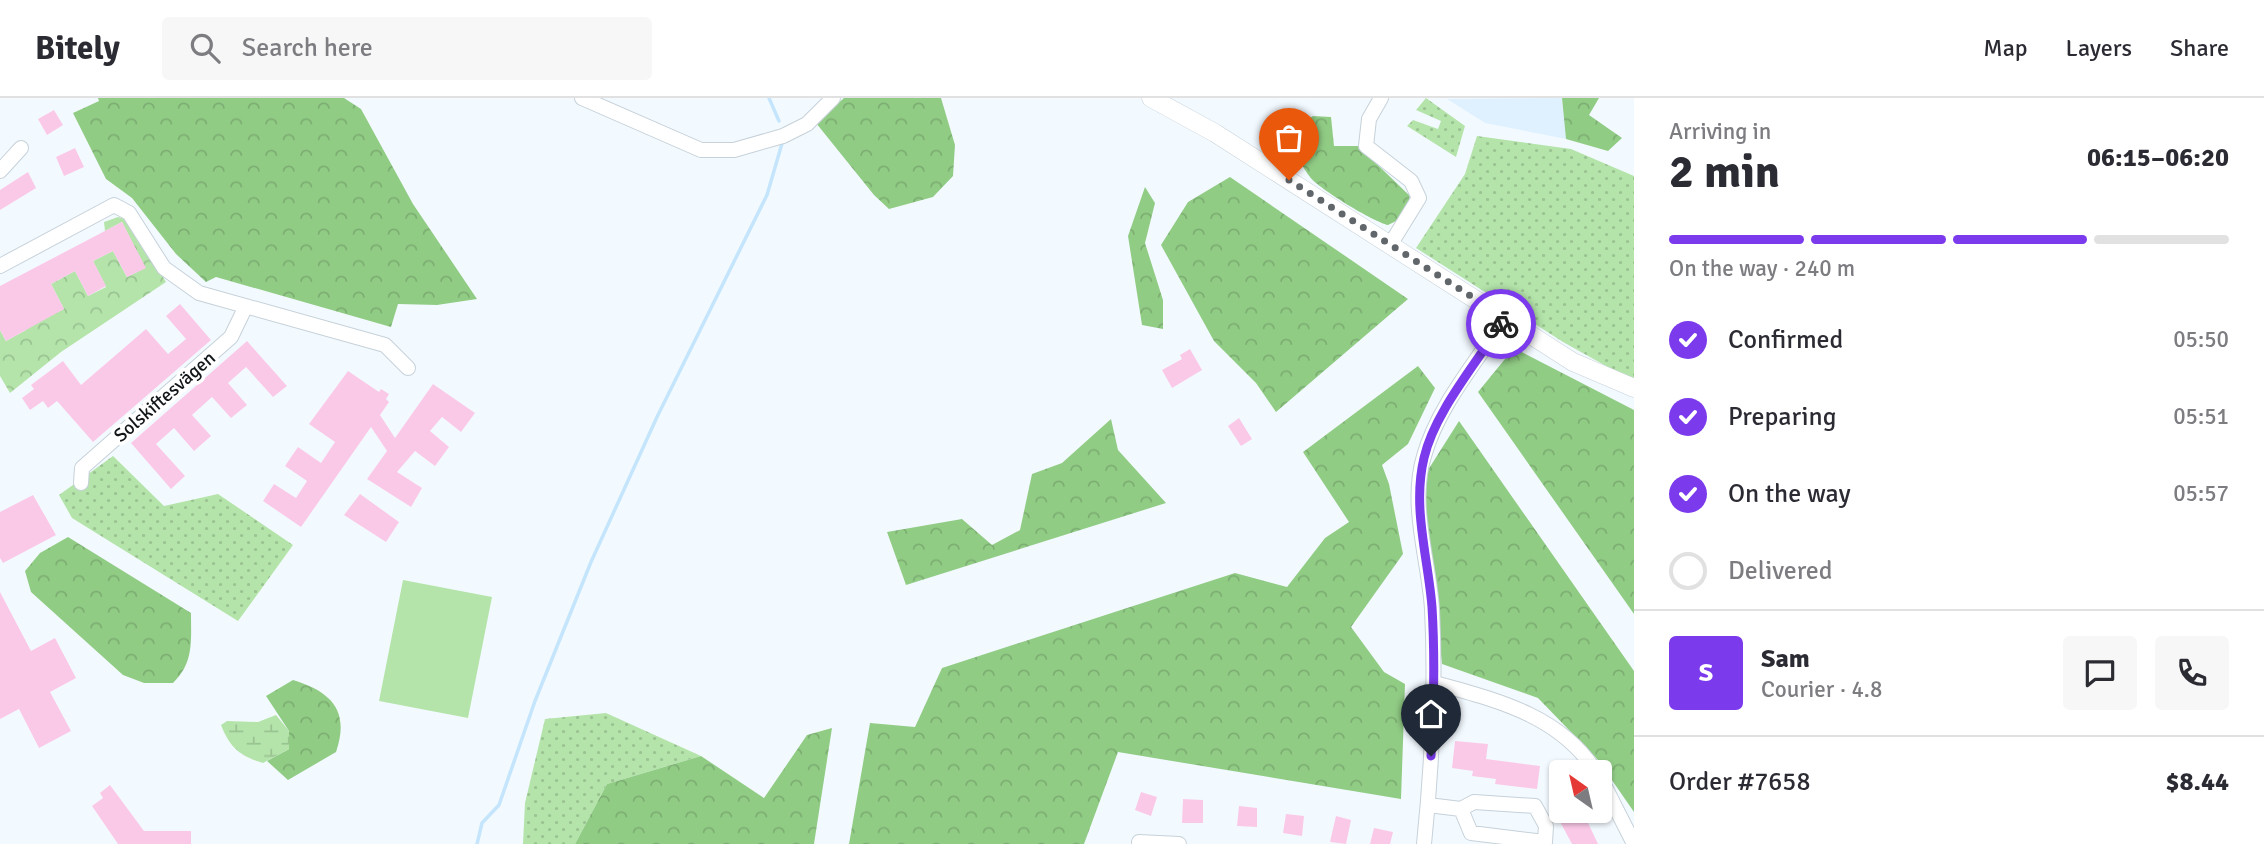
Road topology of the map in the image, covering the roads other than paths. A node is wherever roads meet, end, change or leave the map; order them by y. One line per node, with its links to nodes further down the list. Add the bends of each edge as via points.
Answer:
1 (582, 98): 2 (street, via 701,150 734,150 783,136 807,124)
2 (833, 98)
3 (1151, 98): 7 (street)
4 (1381, 98): 7 (street, via 1368,119 1366,146 1411,181 1419,198)
5 (21, 148): 6 (street)
6 (0, 171)
7 (1390, 245): 10 (street)
8 (0, 266): 9 (street, via 114,205 129,213 164,268 200,293)
9 (246, 306): 11 (street, via 385,345); 13 (street, Solskiftesvägen, via 231,337 82,468)
10 (1505, 318): 12 (street, via 1573,362); 14 (street, via 1444,412 1424,456 1418,498 1432,606)
11 (408, 368)
12 (1634, 388)
13 (81, 483)
14 (1435, 683): 15 (street, via 1533,714 1564,735); 17 (street)
15 (1586, 760)
16 (1612, 801): 23 (street)
17 (1428, 804): 18 (street); 22 (street)
18 (1461, 810): 20 (street, via 1471,832); 20 (street, via 1474,802 1535,806 1546,826)
19 (1139, 842): 21 (street)
20 (1548, 843)
21 (1179, 844)
22 (1424, 844)
23 (1634, 844)

